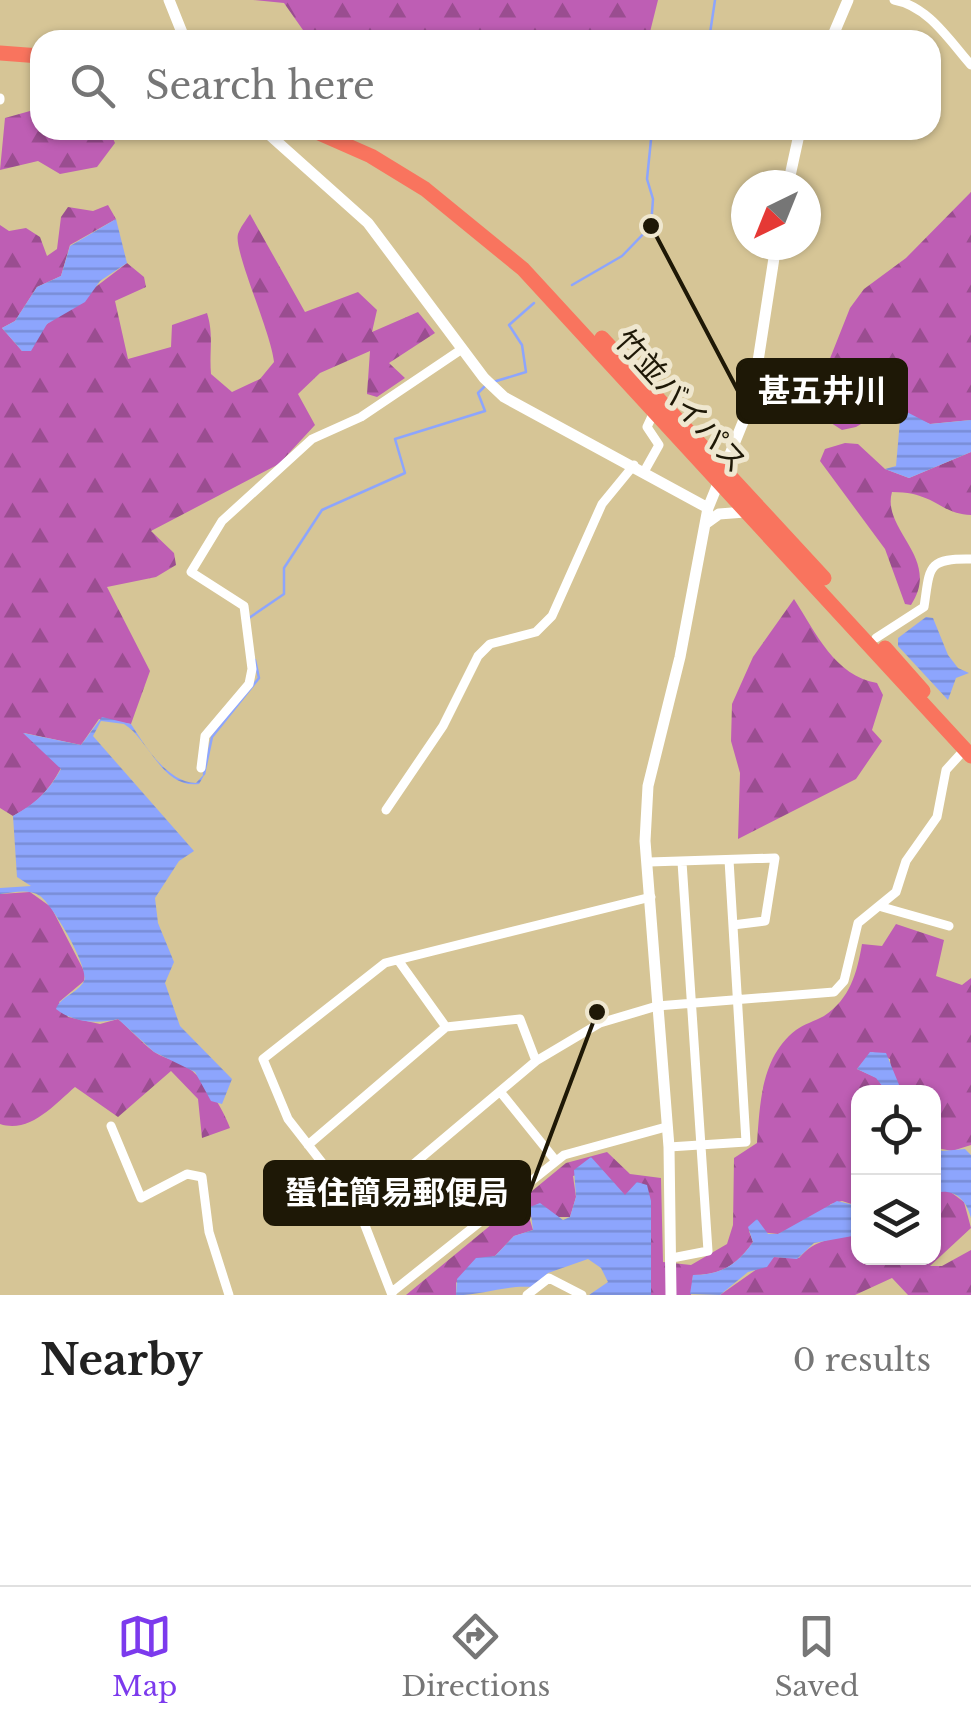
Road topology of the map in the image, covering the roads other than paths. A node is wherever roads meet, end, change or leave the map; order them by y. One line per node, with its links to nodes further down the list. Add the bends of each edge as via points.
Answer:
1 (169, 0): 4 (street)
2 (848, 0): 5 (street)
3 (894, 0): 6 (street, via 912,3)
4 (181, 30)
5 (835, 30)
6 (940, 30)
7 (941, 32): 12 (street)
8 (0, 53): 9 (highway)
9 (30, 55)
10 (0, 62): 11 (highway)
11 (30, 64)
12 (971, 65)
13 (276, 140): 19 (street, via 347,200)
14 (332, 140): 20 (highway, 竹並バイパス, via 402,174 465,219 522,269)
15 (357, 140): 22 (highway, 竹並バイパス, via 414,170 491,228 556,290)
16 (798, 140): 17 (street)
17 (791, 170)
18 (774, 260): 22 (street, via 752,400)
19 (462, 349): 21 (street, via 504,397); 29 (street, via 374,409 312,439 222,521 191,572 244,606 252,669 249,684 205,736)
20 (654, 412): 21 (street, via 647,427 660,445); 22 (highway, 竹並バイパス)
21 (640, 468): 23 (street); 30 (street, via 602,504 552,616 536,632 490,644 478,656 443,726)
22 (720, 476): 23 (street); 24 (highway, 竹並バイパス); 27 (highway, 竹並バイパス)
23 (708, 508): 25 (street)
24 (745, 512): 25 (street, via 718,514); 28 (highway, 竹並バイパス)
25 (705, 524): 32 (street, via 648,786)
26 (971, 559): 27 (street, via 934,564 924,608)
27 (876, 638): 28 (highway, 竹並バイパス)
28 (969, 749): 35 (street, via 940,783 937,817)
29 (201, 768)
30 (386, 810)
31 (729, 860): 33 (street); 36 (street); 36 (street, via 774,858 764,921)
32 (649, 862): 33 (street); 34 (street)
33 (682, 862): 40 (street)
34 (651, 897): 38 (street); 41 (street)
35 (882, 907): 37 (street); 39 (street, via 858,923 844,981 834,992)
36 (733, 925): 39 (street)
37 (949, 926)
38 (398, 960): 42 (street); 47 (street, via 384,963 262,1059 288,1119)
39 (738, 1000): 40 (street); 48 (street, via 746,1142)
40 (691, 1004): 41 (street); 48 (street)
41 (657, 1006): 43 (street, via 600,1023); 46 (street)
42 (446, 1027): 43 (street, via 520,1019); 47 (street)
43 (536, 1061): 44 (street)
44 (502, 1094): 50 (street); 51 (street)
45 (111, 1126): 54 (street, via 141,1198 187,1174 202,1177 208,1232)
46 (666, 1127): 49 (street); 50 (street)
47 (308, 1145): 51 (street)
48 (700, 1146): 49 (street); 52 (street, via 708,1252)
49 (668, 1147): 52 (street)
50 (556, 1161): 53 (street)
51 (360, 1210): 53 (street)
52 (672, 1258): 57 (street)
53 (392, 1293)
54 (229, 1295)
55 (527, 1295): 56 (street, via 549,1278)
56 (582, 1295)
57 (670, 1295)

